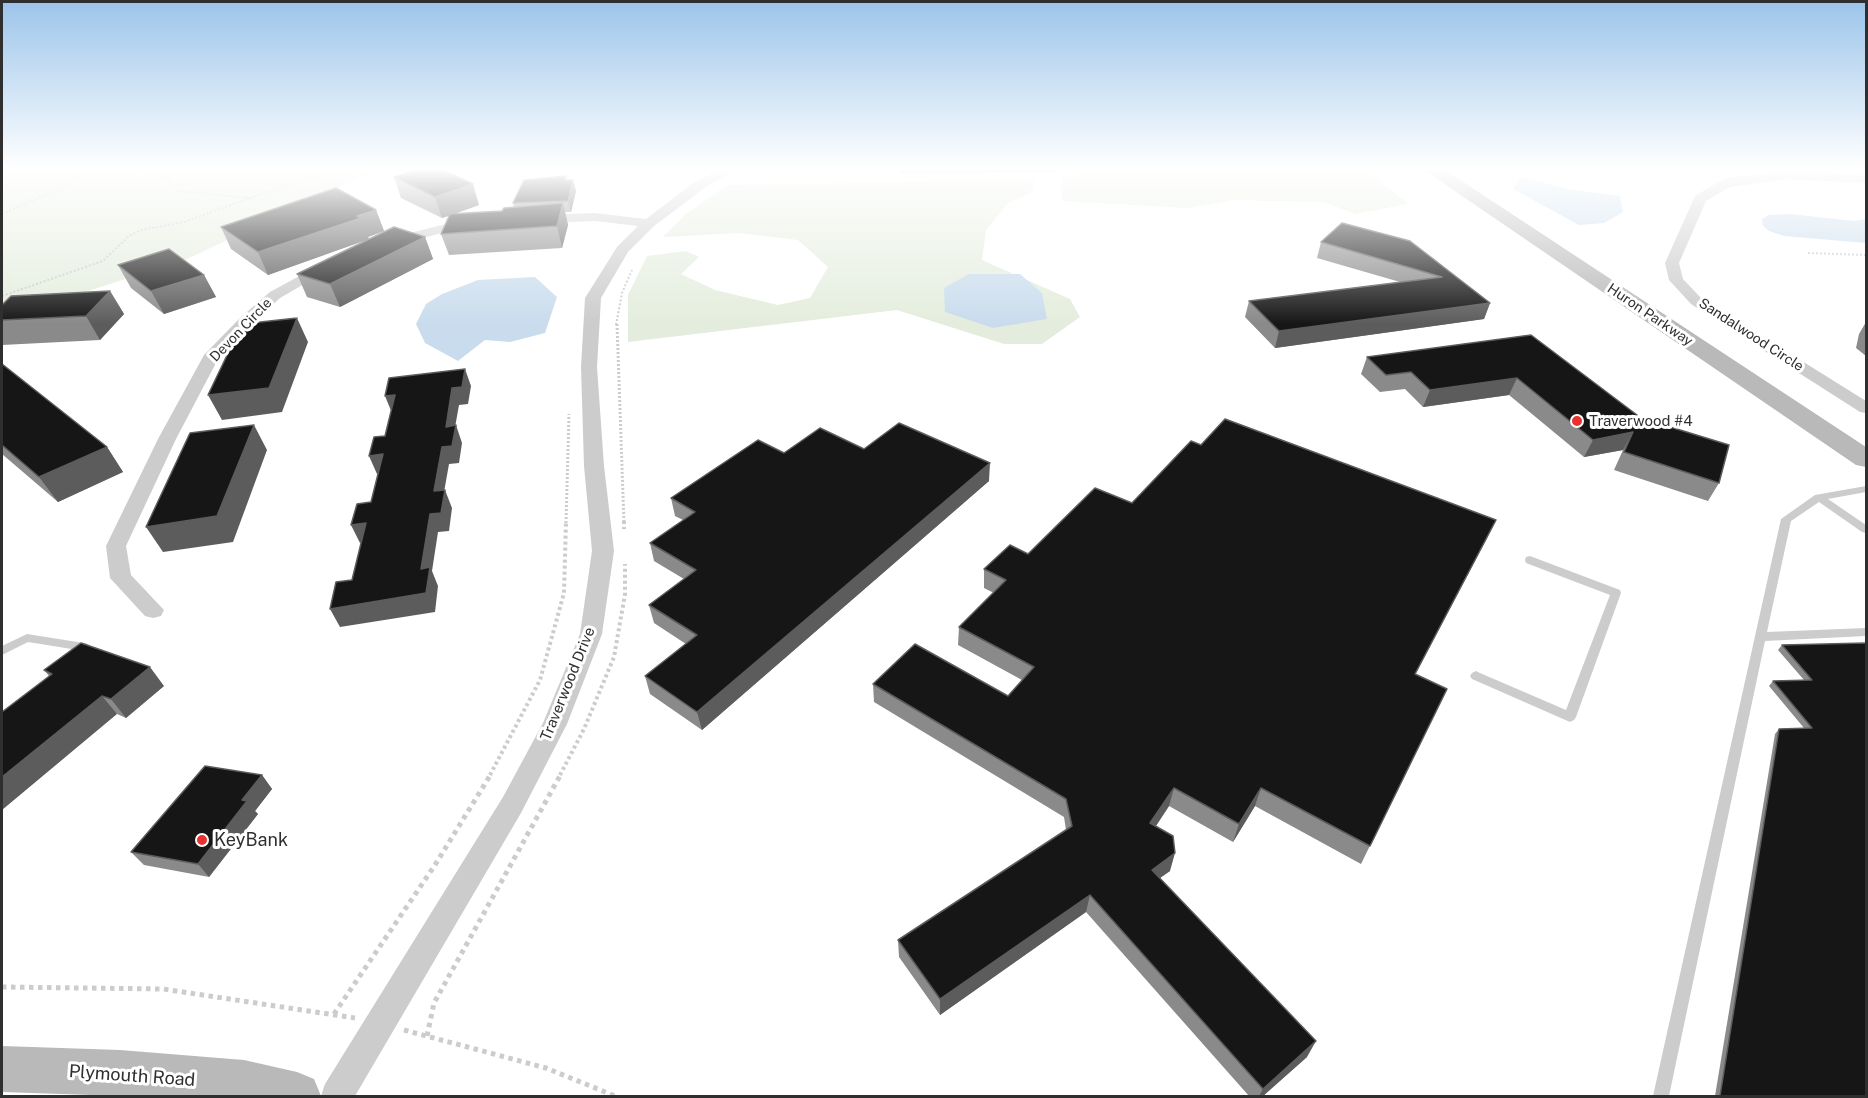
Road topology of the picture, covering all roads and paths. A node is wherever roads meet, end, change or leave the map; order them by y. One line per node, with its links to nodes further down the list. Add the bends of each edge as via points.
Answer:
1 (186, 221): 13 (path, via 141,230 103,261)
2 (628, 221): 7 (street)
3 (653, 221): 7 (street, Traverwood Drive)
4 (1510, 221): 16 (street, Huron Parkway)
5 (1690, 221): 15 (street, Sandalwood Circle, via 1672,262 1677,280 1705,307)
6 (489, 223): 8 (street, via 446,228)
7 (649, 224): 32 (street, Traverwood Drive, via 622,250 594,298 589,367 603,551 591,634 555,724 512,805)
8 (380, 246)
9 (1808, 253): 10 (path)
10 (1866, 255)
11 (341, 261): 22 (street, Devon Circle, via 275,295 210,359 116,546 121,578)
12 (634, 265): 17 (path, via 622,293 616,328)
13 (2, 296)
14 (569, 406): 28 (path, via 564,593 540,680 494,769 435,865 334,1014 163,989)
15 (1866, 408)
16 (1866, 459)
17 (623, 469)
18 (1866, 489): 19 (lane)
19 (1820, 497): 20 (lane); 24 (lane, via 1786,519)
20 (1866, 530)
21 (1530, 560): 27 (lane, via 1617,594 1570,717)
22 (153, 610)
23 (1866, 632): 24 (lane)
24 (1760, 637): 34 (lane)
25 (84, 647): 26 (lane, via 27,638)
26 (2, 651)
27 (1476, 676)
28 (2, 987)
29 (427, 1036): 33 (path, via 546,1068)
30 (2, 1069): 31 (street, Plymouth Road, via 244,1084)
31 (297, 1096)
32 (337, 1096)
33 (615, 1096)
34 (1661, 1096)

